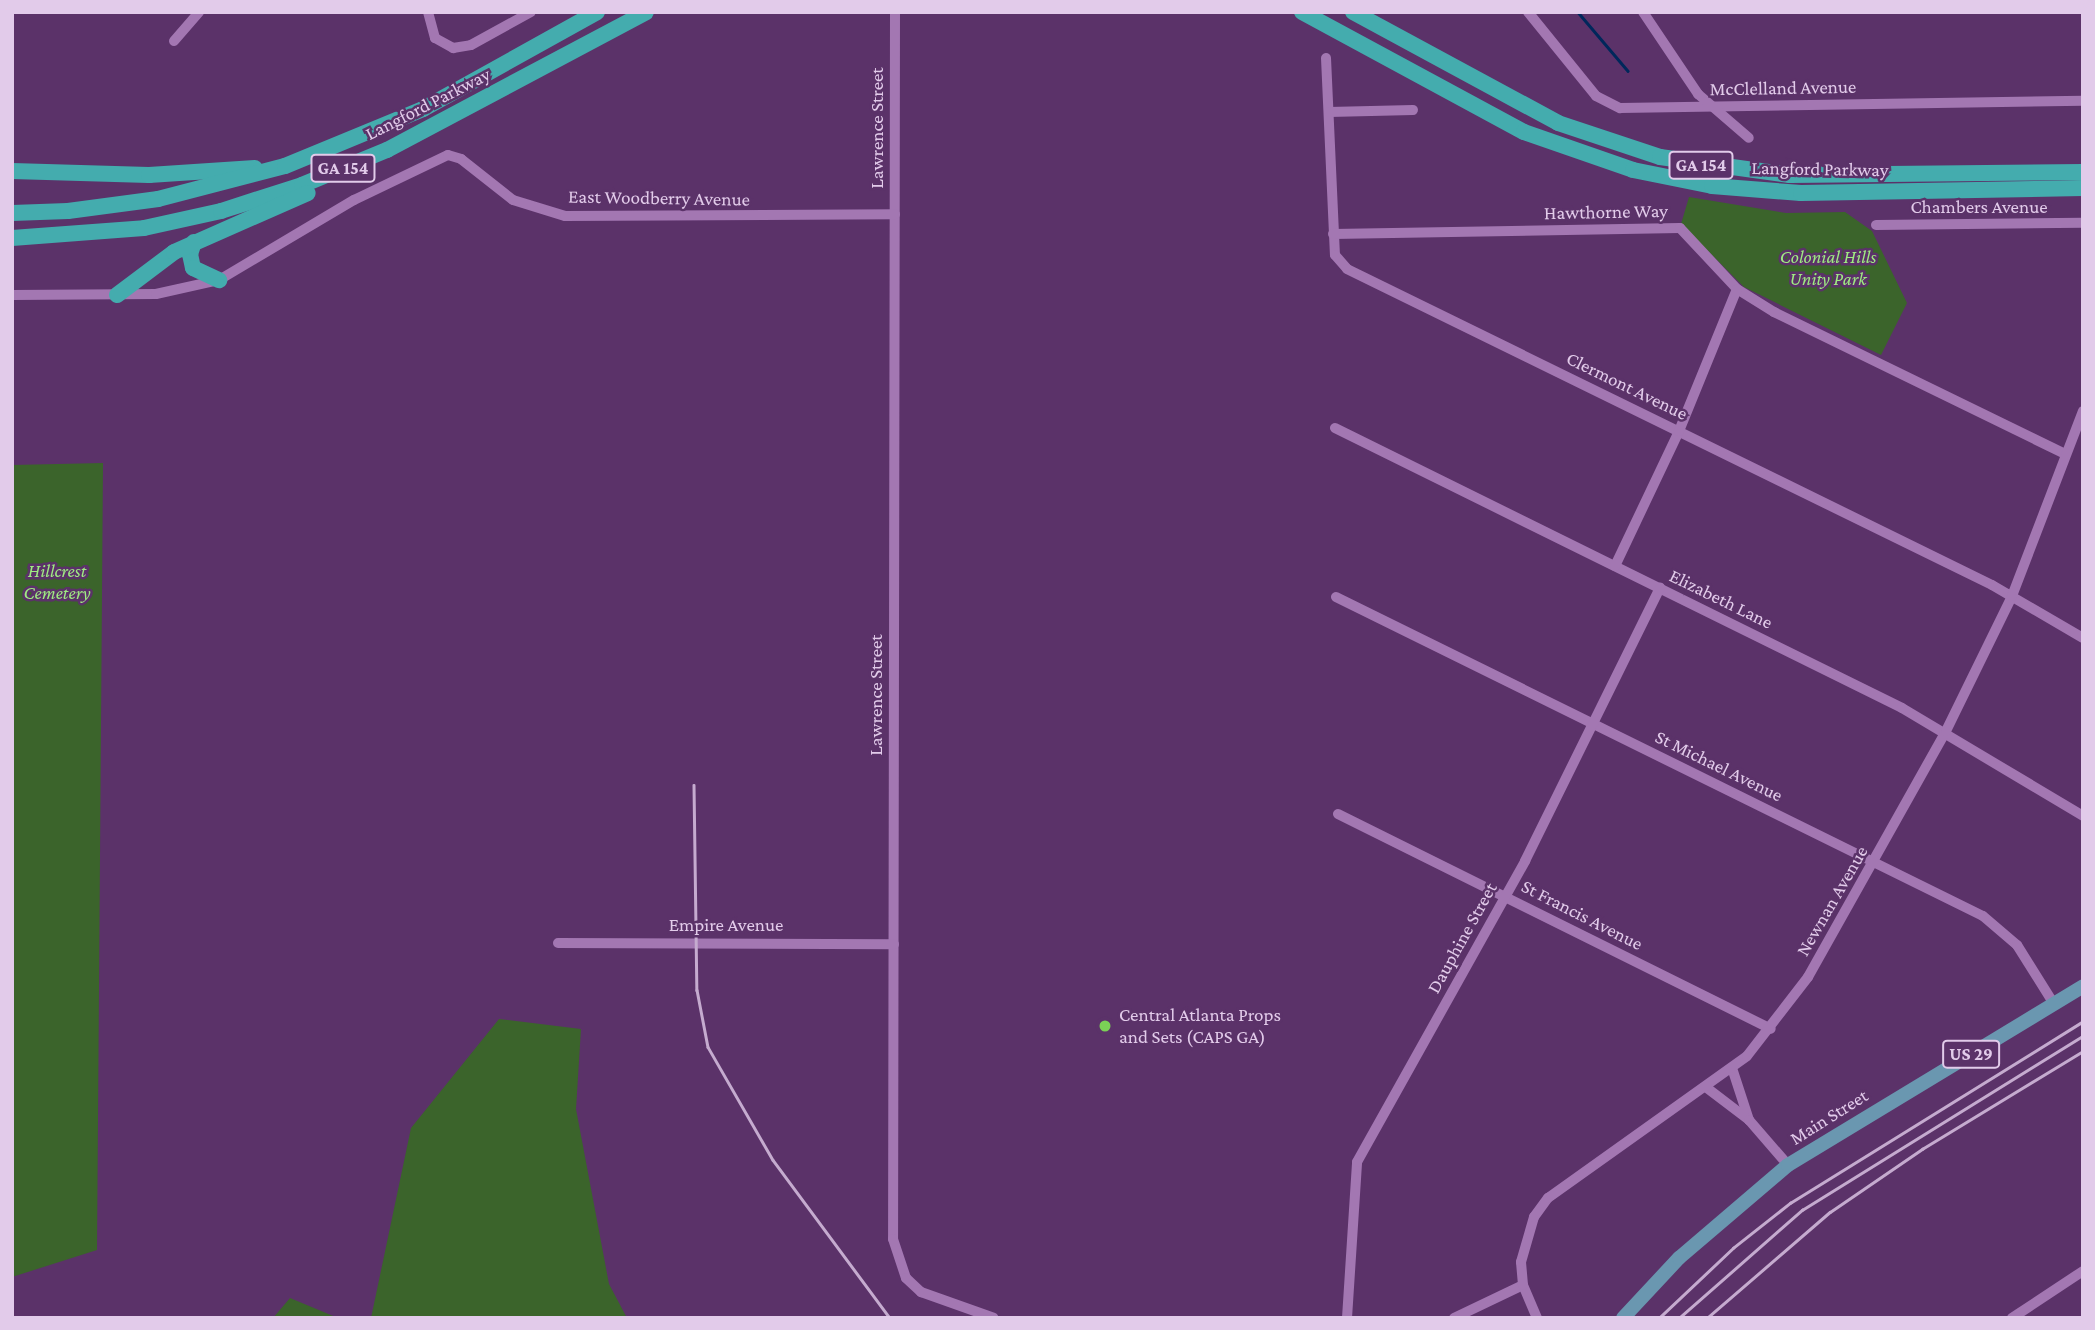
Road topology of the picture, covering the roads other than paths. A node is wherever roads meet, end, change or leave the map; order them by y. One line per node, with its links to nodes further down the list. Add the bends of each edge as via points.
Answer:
1 (199, 12): 11 (street)
2 (428, 12): 3 (street, via 435,38 453,48 471,45)
3 (531, 12)
4 (597, 12): 19 (highway, Langford Parkway / GA 154, via 423,108)
5 (646, 12): 18 (highway, Langford Parkway / GA 154)
6 (895, 12): 24 (street, Lawrence Street)
7 (1302, 12): 22 (highway, Langford Parkway / GA 154, via 1524,132 1643,173 1712,186 1801,192)
8 (1353, 12): 21 (highway, Langford Parkway / GA 154, via 1558,123 1660,157 1790,175)
9 (1528, 12): 14 (street, McClelland Avenue, via 1605,103 1620,108)
10 (1643, 12): 14 (street)
11 (174, 41)
12 (1326, 58): 16 (street, Clermont Avenue)
13 (2083, 102): 14 (street, McClelland Avenue)
14 (1711, 106): 17 (street)
15 (1413, 110): 16 (street)
16 (1329, 112): 27 (street, Clermont Avenue)
17 (1749, 138)
18 (387, 150): 28 (highway, Langford Parkway / GA 154, via 221,211 144,228); 29 (highway, via 328,184)
19 (285, 166): 20 (highway, via 149,175); 23 (highway, Langford Parkway / GA 154, via 158,199)
20 (12, 171)
21 (2083, 172)
22 (2083, 188)
23 (12, 213)
24 (894, 214): 30 (street, East Woodberry Avenue, via 565,216 513,200 461,159 448,155 354,201); 50 (street, Lawrence Street)
25 (2083, 223): 26 (street, Chambers Avenue)
26 (1876, 225)
27 (1334, 234): 31 (street, Hawthorne Way, via 1681,228); 36 (street, Clermont Avenue, via 1335,255 1347,269)
28 (12, 238)
29 (194, 242): 30 (highway, via 190,254 193,268); 33 (highway, via 145,270)
30 (219, 280): 33 (street, East Woodberry Avenue, via 184,290)
31 (1737, 289): 36 (street); 37 (street, Hawthorne Way, via 1774,312)
32 (12, 295): 33 (street, East Woodberry Avenue)
33 (117, 295)
34 (2083, 411): 37 (street, Newnan Avenue)
35 (1335, 428): 38 (street, Elizabeth Lane)
36 (1679, 431): 38 (street); 40 (street, Clermont Avenue)
37 (2065, 454): 40 (street, Newnan Avenue)
38 (1615, 566): 39 (street, Elizabeth Lane)
39 (1660, 588): 43 (street, Dauphine Street); 44 (street, Elizabeth Lane)
40 (2012, 596): 42 (street, Clermont Avenue); 44 (street, Newnan Avenue)
41 (1336, 597): 43 (street, St Michael Avenue)
42 (2083, 638)
43 (1593, 723): 47 (street, St Michael Avenue); 48 (street, Dauphine Street)
44 (1946, 731): 46 (street, Elizabeth Lane); 47 (street, Newnan Avenue)
45 (1338, 814): 48 (street, St Francis Avenue)
46 (2083, 816)
47 (1875, 862): 52 (street, St Michael Avenue, via 1998,925 2017,945); 53 (street, Newnan Avenue, via 1808,977)
48 (1505, 896): 53 (street, St Francis Avenue); 61 (street, Dauphine Street, via 1357,1162)
49 (558, 943): 50 (street, Empire Avenue)
50 (894, 944): 60 (street, Lawrence Street, via 896,1257 921,1292)
51 (2083, 986): 52 (main road, Main Street / US 29)
52 (2054, 1004): 57 (main road, Main Street / US 29)
53 (1771, 1029): 54 (street, Newnan Avenue)
54 (1732, 1068): 55 (street, Newnan Avenue); 56 (street)
55 (1707, 1088): 56 (street); 59 (street, Newnan Avenue, via 1548,1198 1525,1238)
56 (1749, 1121): 57 (street)
57 (1788, 1165): 64 (main road, Main Street / US 29, via 1679,1258)
58 (2083, 1271): 65 (street)
59 (1523, 1285): 62 (street); 63 (street, Newnan Avenue)
60 (993, 1318)
61 (1347, 1318)
62 (1454, 1318)
63 (1537, 1318)
64 (1623, 1318)
65 (2011, 1318)

